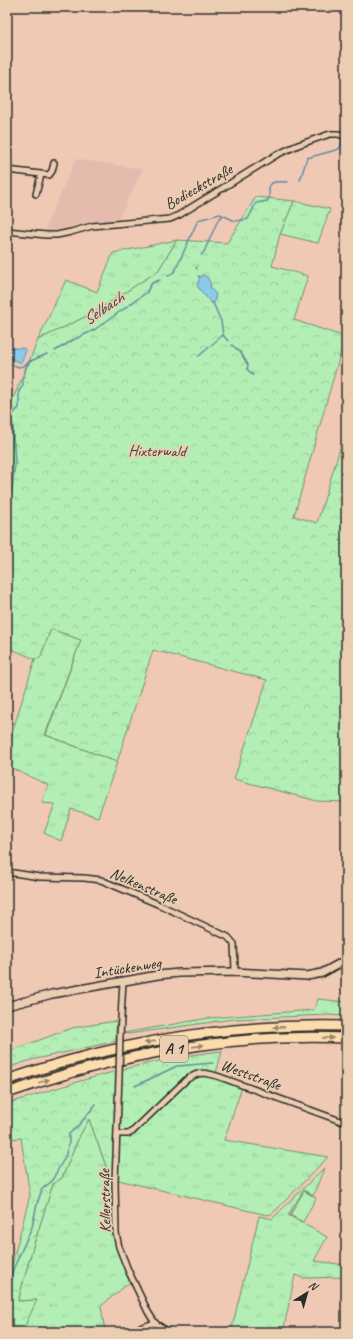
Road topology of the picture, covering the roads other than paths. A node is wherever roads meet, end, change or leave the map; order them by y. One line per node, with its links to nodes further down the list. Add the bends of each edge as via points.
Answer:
1 (346, 136): 6 (street, Bodieckstraße, via 330,134 284,151 170,219 92,226 58,235)
2 (54, 163): 4 (street, via 50,174)
3 (7, 170): 4 (street)
4 (41, 175): 5 (street)
5 (36, 194)
6 (7, 231)
7 (7, 872): 9 (street, Nelkenstraße, via 40,877 101,880 125,889 228,937 234,944)
8 (346, 960): 9 (street, Intückenweg, via 322,973 307,976)
9 (235, 972): 10 (street, Intückenweg, via 179,972)
10 (123, 981): 11 (street, Intückenweg, via 52,994); 17 (street, Kellerstraße, bridge)
11 (7, 1006)
12 (346, 1026): 14 (highway, A 1, one-way to 14, via 242,1029 182,1036 93,1055)
13 (346, 1038): 15 (highway, A 1, one-way to 13, via 96,1066 184,1048 284,1038)
14 (7, 1080)
15 (7, 1093)
16 (346, 1123): 17 (street, Weststraße, via 204,1072 186,1080 132,1132)
17 (118, 1134): 18 (street, Kellerstraße, via 115,1181 116,1233 128,1270)
18 (155, 1322): 19 (street); 20 (street, Kellerstraße)
19 (127, 1332)
20 (169, 1332)

